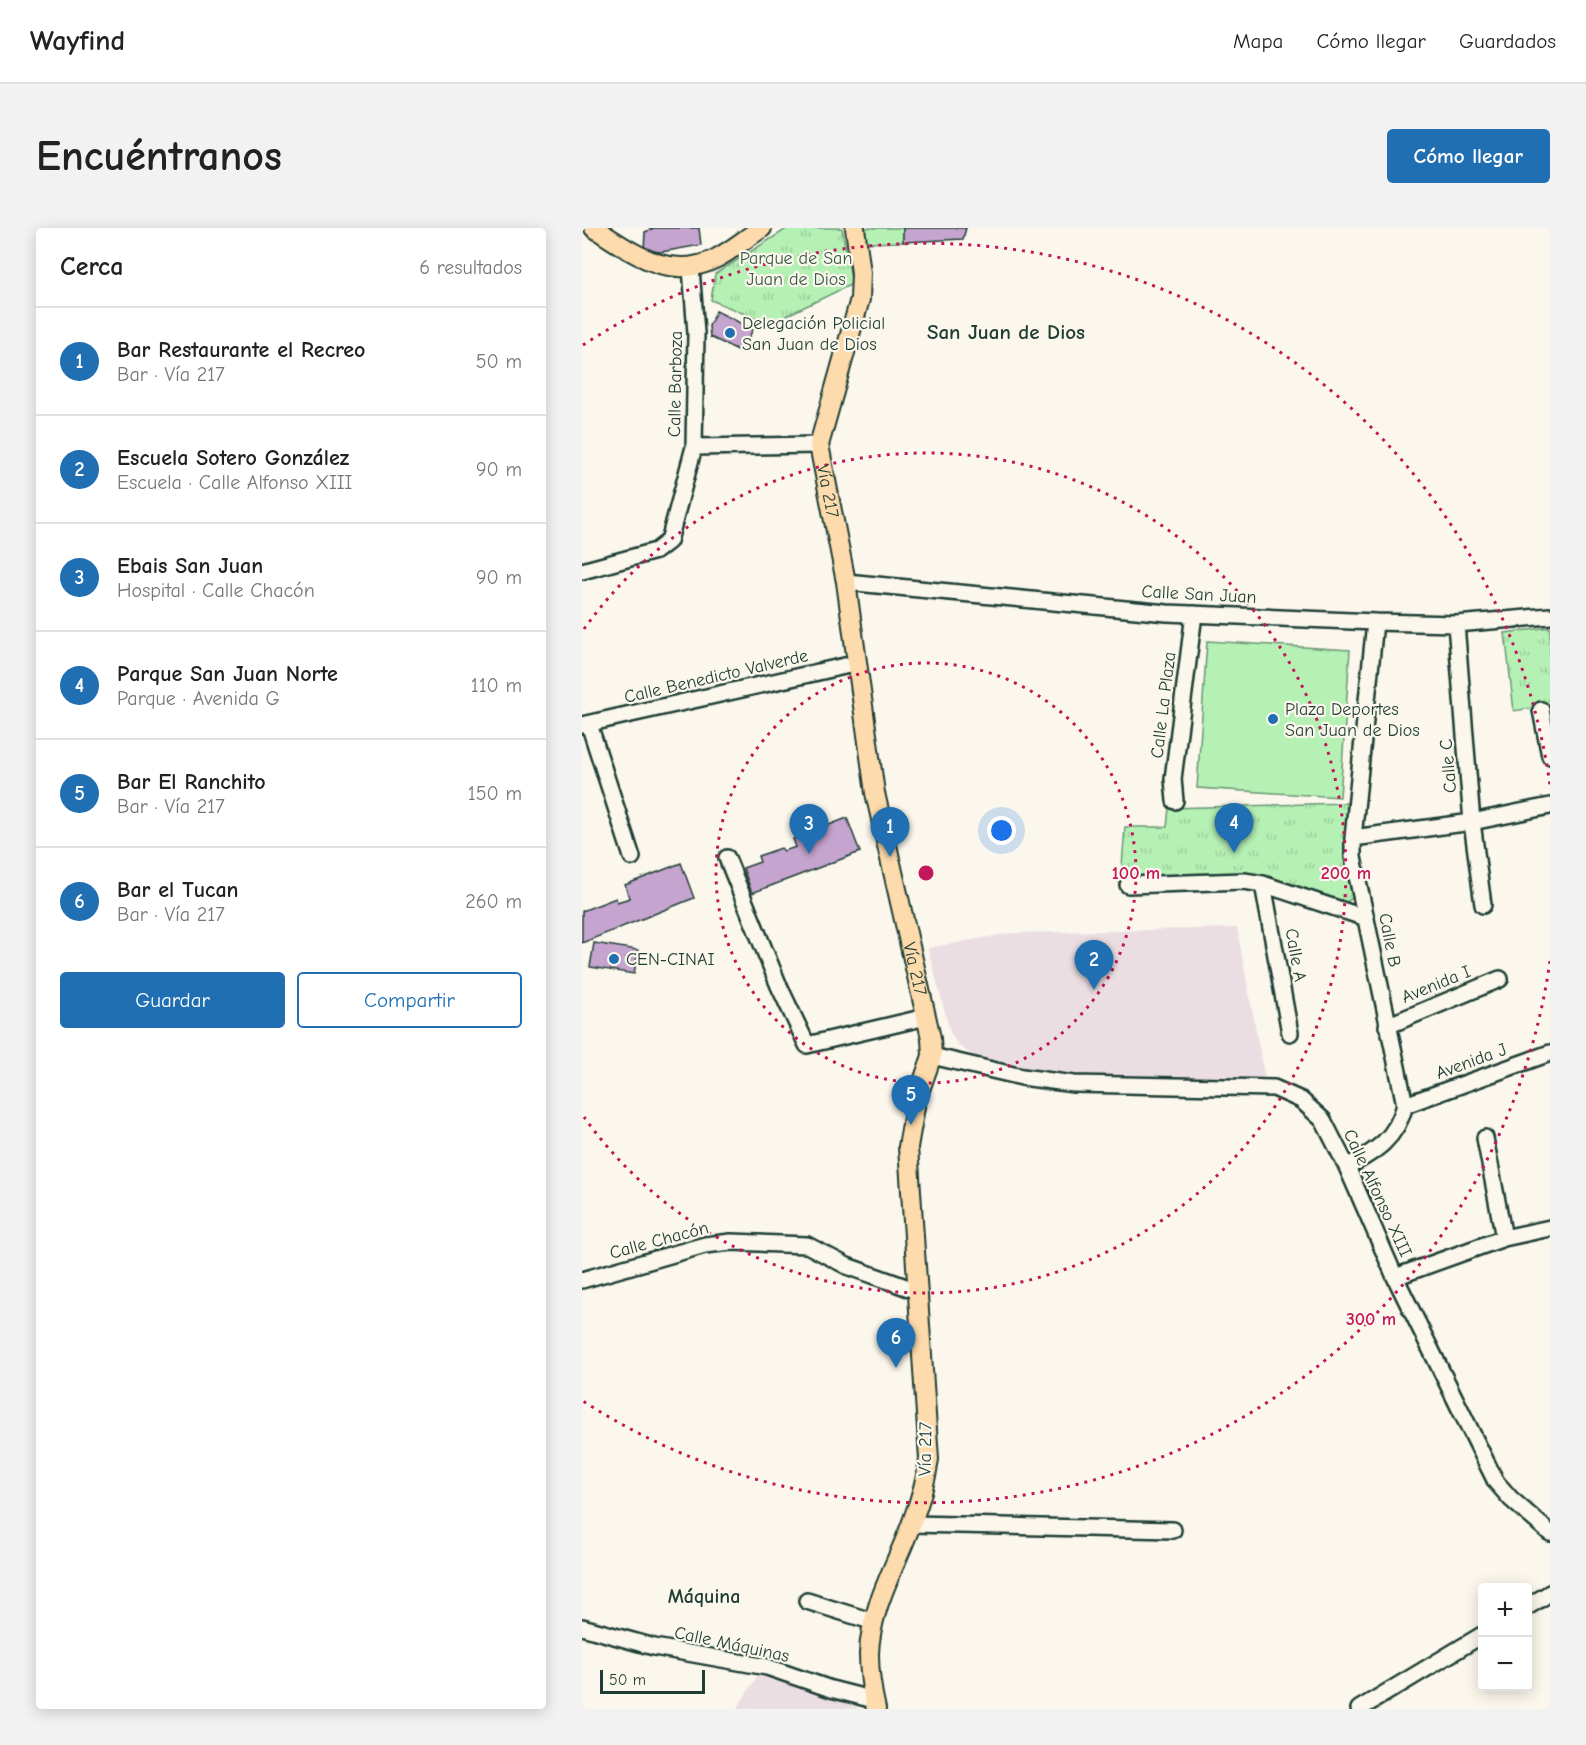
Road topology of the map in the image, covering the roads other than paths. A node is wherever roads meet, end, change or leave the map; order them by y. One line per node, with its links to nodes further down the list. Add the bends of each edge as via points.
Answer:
1 (594, 228): 4 (main road, via 650,262)
2 (762, 228): 4 (main road, via 716,259)
3 (855, 228): 5 (main road, Vía 217, via 860,299)
4 (691, 268): 6 (street, Calle Barboza, via 696,333)
5 (819, 444): 6 (street, Calle Barboza); 8 (main road, Vía 217)
6 (694, 447): 7 (street, via 669,541 656,551)
7 (582, 572)
8 (846, 582): 9 (street, Calle San Juan); 13 (main road, Vía 217)
9 (1194, 614): 11 (street, Calle San Juan); 17 (street, Calle La Plaza, via 1173,779)
10 (1550, 616): 12 (street, Calle San Juan)
11 (1375, 622): 12 (street, Calle San Juan); 20 (street, Calle B)
12 (1456, 624): 19 (street, Calle C)
13 (858, 663): 15 (street, Calle Benedicto Valverde); 28 (main road, Vía 217, via 875,793)
14 (1541, 710): 16 (street)
15 (586, 724): 21 (street)
16 (1550, 756)
17 (1175, 801)
18 (1550, 807): 19 (street)
19 (1472, 822): 20 (street); 25 (street, Calle C)
20 (1353, 838): 26 (street, Calle B, via 1353,857)
21 (632, 857)
22 (727, 858): 28 (street, via 807,1045)
23 (1263, 884): 24 (street, via 1244,881); 26 (street); 30 (street, Calle A)
24 (1128, 885)
25 (1483, 905)
26 (1366, 918): 29 (street, Calle B)
27 (1500, 979): 29 (street, Avenida I)
28 (926, 1017): 32 (main road, Vía 217)
29 (1387, 1026): 33 (street, Calle B)
30 (1290, 1034)
31 (1550, 1053): 33 (street, Avenida J)
32 (932, 1056): 35 (street, Calle Alfonso XIII, via 1022,1077 1074,1084 1274,1088 1301,1100 1323,1120); 40 (main road, Vía 217, via 916,1101 908,1147)
33 (1405, 1105): 35 (street, via 1387,1140)
34 (1485, 1138): 37 (street)
35 (1347, 1167): 38 (street, Calle Alfonso XIII)
36 (1550, 1228): 37 (street)
37 (1504, 1238): 38 (street)
38 (1395, 1277): 43 (street, Calle Alfonso XIII, via 1496,1482)
39 (582, 1281): 40 (street, Calle Chacón, via 705,1245 731,1242 807,1245 847,1266)
40 (917, 1290): 41 (main road, Vía 217, via 929,1459)
41 (912, 1524): 42 (street); 47 (main road, Vía 217, via 888,1577)
42 (1173, 1530)
43 (1550, 1533)
44 (1550, 1593): 46 (street)
45 (807, 1601): 47 (street)
46 (1532, 1604)
47 (874, 1622): 50 (main road, Vía 217, via 869,1654)
48 (582, 1627): 50 (street, Calle Máquinas, via 654,1647 767,1667)
49 (1479, 1637): 51 (street)
50 (875, 1704)
51 (1359, 1709)

